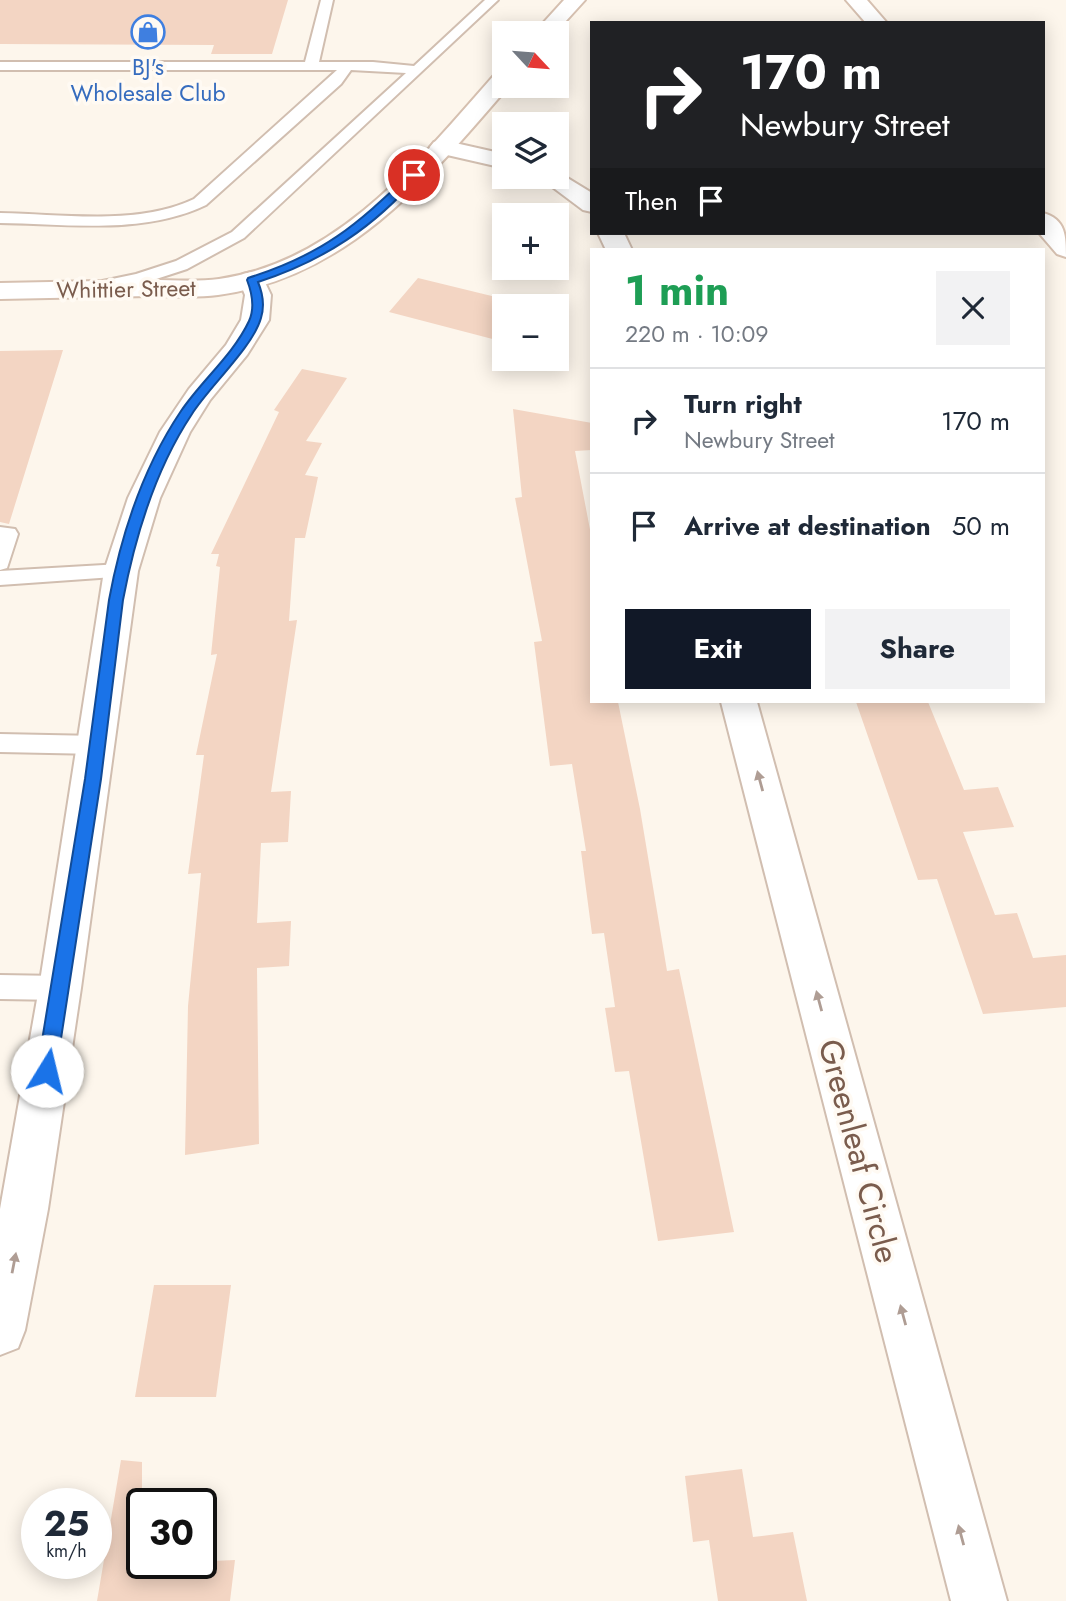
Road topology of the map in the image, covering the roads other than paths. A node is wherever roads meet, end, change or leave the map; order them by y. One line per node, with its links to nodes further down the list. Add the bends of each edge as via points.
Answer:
1 (327, 0): 8 (lane)
2 (492, 0): 10 (lane)
3 (575, 0): 5 (street)
4 (856, 0): 6 (street)
5 (555, 21)
6 (875, 21)
7 (0, 66): 8 (lane)
8 (311, 66): 9 (lane)
9 (346, 66): 10 (lane); 16 (lane, via 336,81 185,211 142,218)
10 (416, 70): 20 (lane, via 232,241 167,271)
11 (492, 91): 12 (street, Whittier Street)
12 (442, 147): 13 (street); 19 (street, Whittier Street, via 343,240 303,263)
13 (492, 158)
14 (569, 189): 15 (street)
15 (590, 204)
16 (0, 218)
17 (1045, 223): 18 (street)
18 (1066, 249)
19 (252, 280): 20 (street, Whittier Street, via 200,288); 24 (street, via 258,295 256,320 175,432 144,498)
20 (66, 290): 21 (street, Whittier Street)
21 (0, 291)
22 (0, 534): 23 (lane, via 8,534)
23 (0, 563)
24 (121, 571): 25 (lane); 28 (street)
25 (0, 578)
26 (739, 703): 32 (street, Greenleaf Circle, one-way to 26)
27 (0, 743): 28 (lane)
28 (98, 745): 30 (street)
29 (0, 987): 30 (lane)
30 (60, 988): 31 (street, one-way to 30)
31 (0, 1330)
32 (979, 1601)

